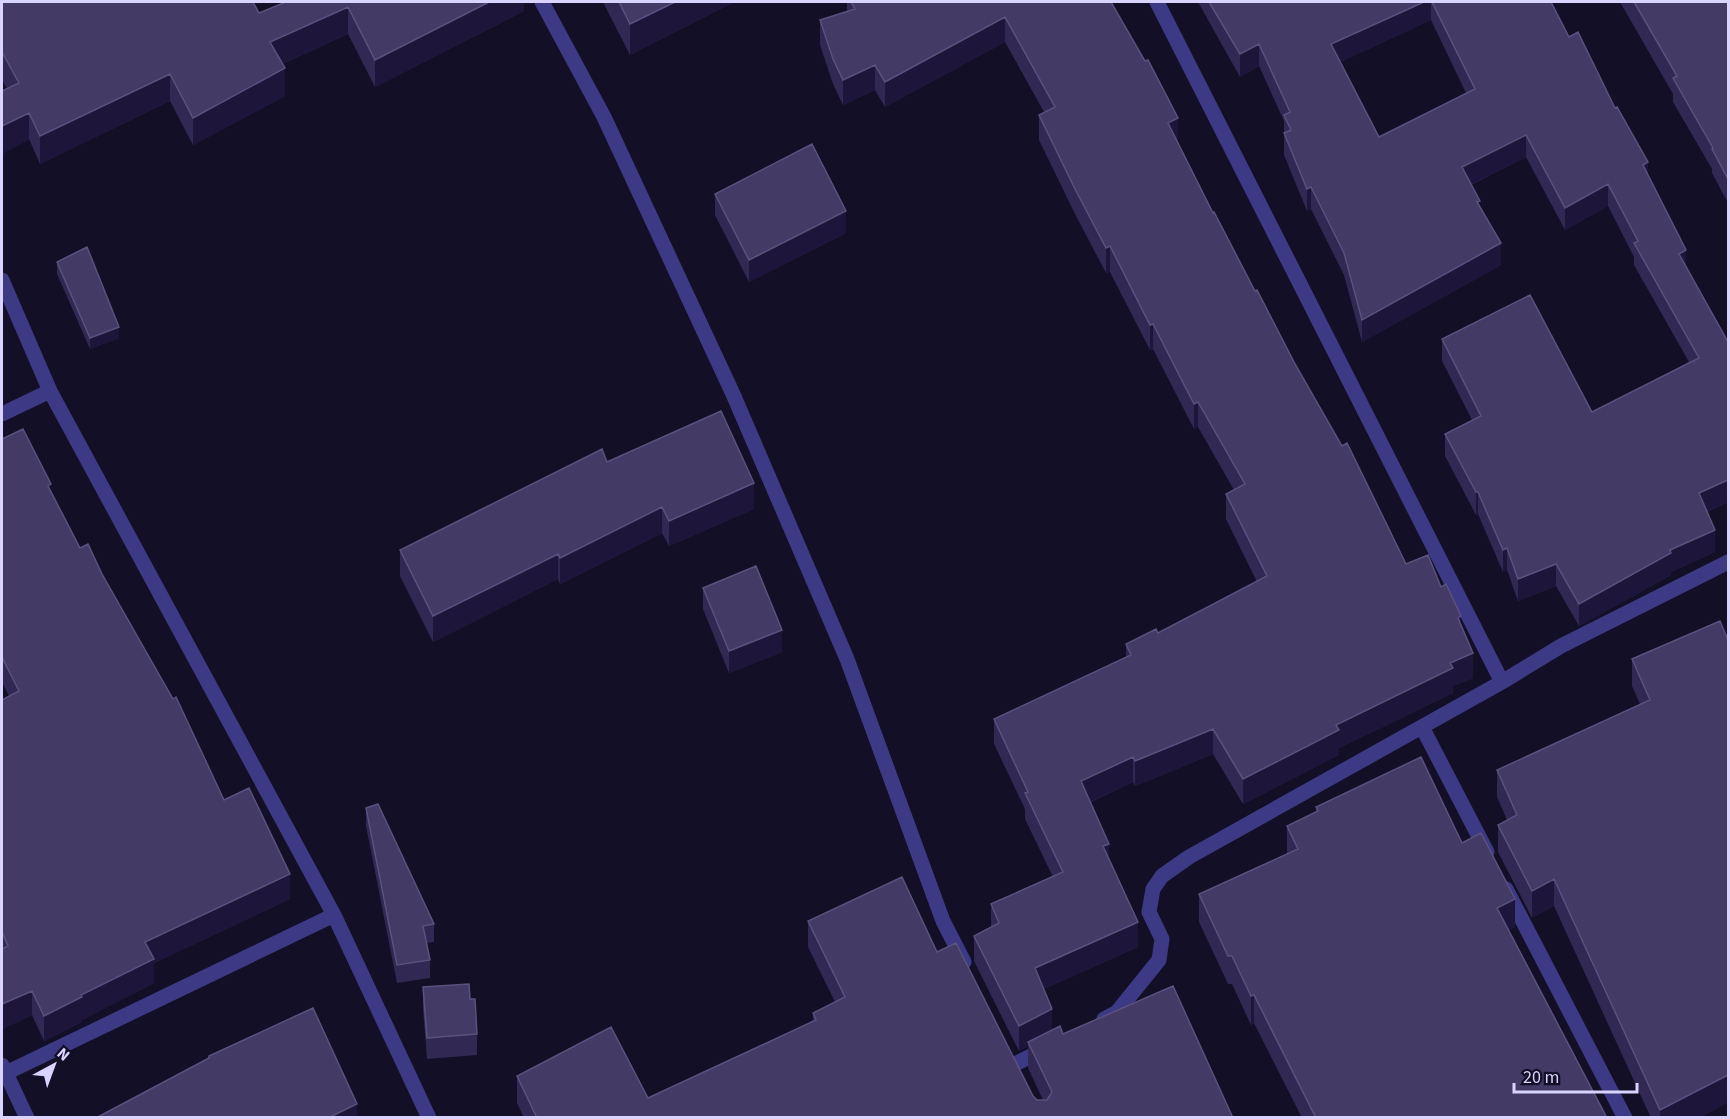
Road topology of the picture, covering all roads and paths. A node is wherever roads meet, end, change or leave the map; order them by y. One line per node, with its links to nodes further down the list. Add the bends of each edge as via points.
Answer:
1 (542, 2): 10 (street, via 604,117 733,394 847,658 943,921)
2 (1157, 2): 7 (street)
3 (2, 280): 4 (street)
4 (50, 391): 5 (street); 9 (street)
5 (2, 414)
6 (1728, 561): 7 (street, via 1561,646)
7 (1502, 682): 8 (street)
8 (1422, 727): 11 (street, via 1189,857 1162,876 1153,889 1149,912 1162,939 1159,960 1118,1012); 17 (street)
9 (334, 915): 14 (street); 16 (street)
10 (969, 972)
11 (1087, 1028)
12 (1056, 1044): 13 (street)
13 (1015, 1064)
14 (4, 1069): 15 (street)
15 (27, 1118)
16 (429, 1118)
17 (1624, 1118)

